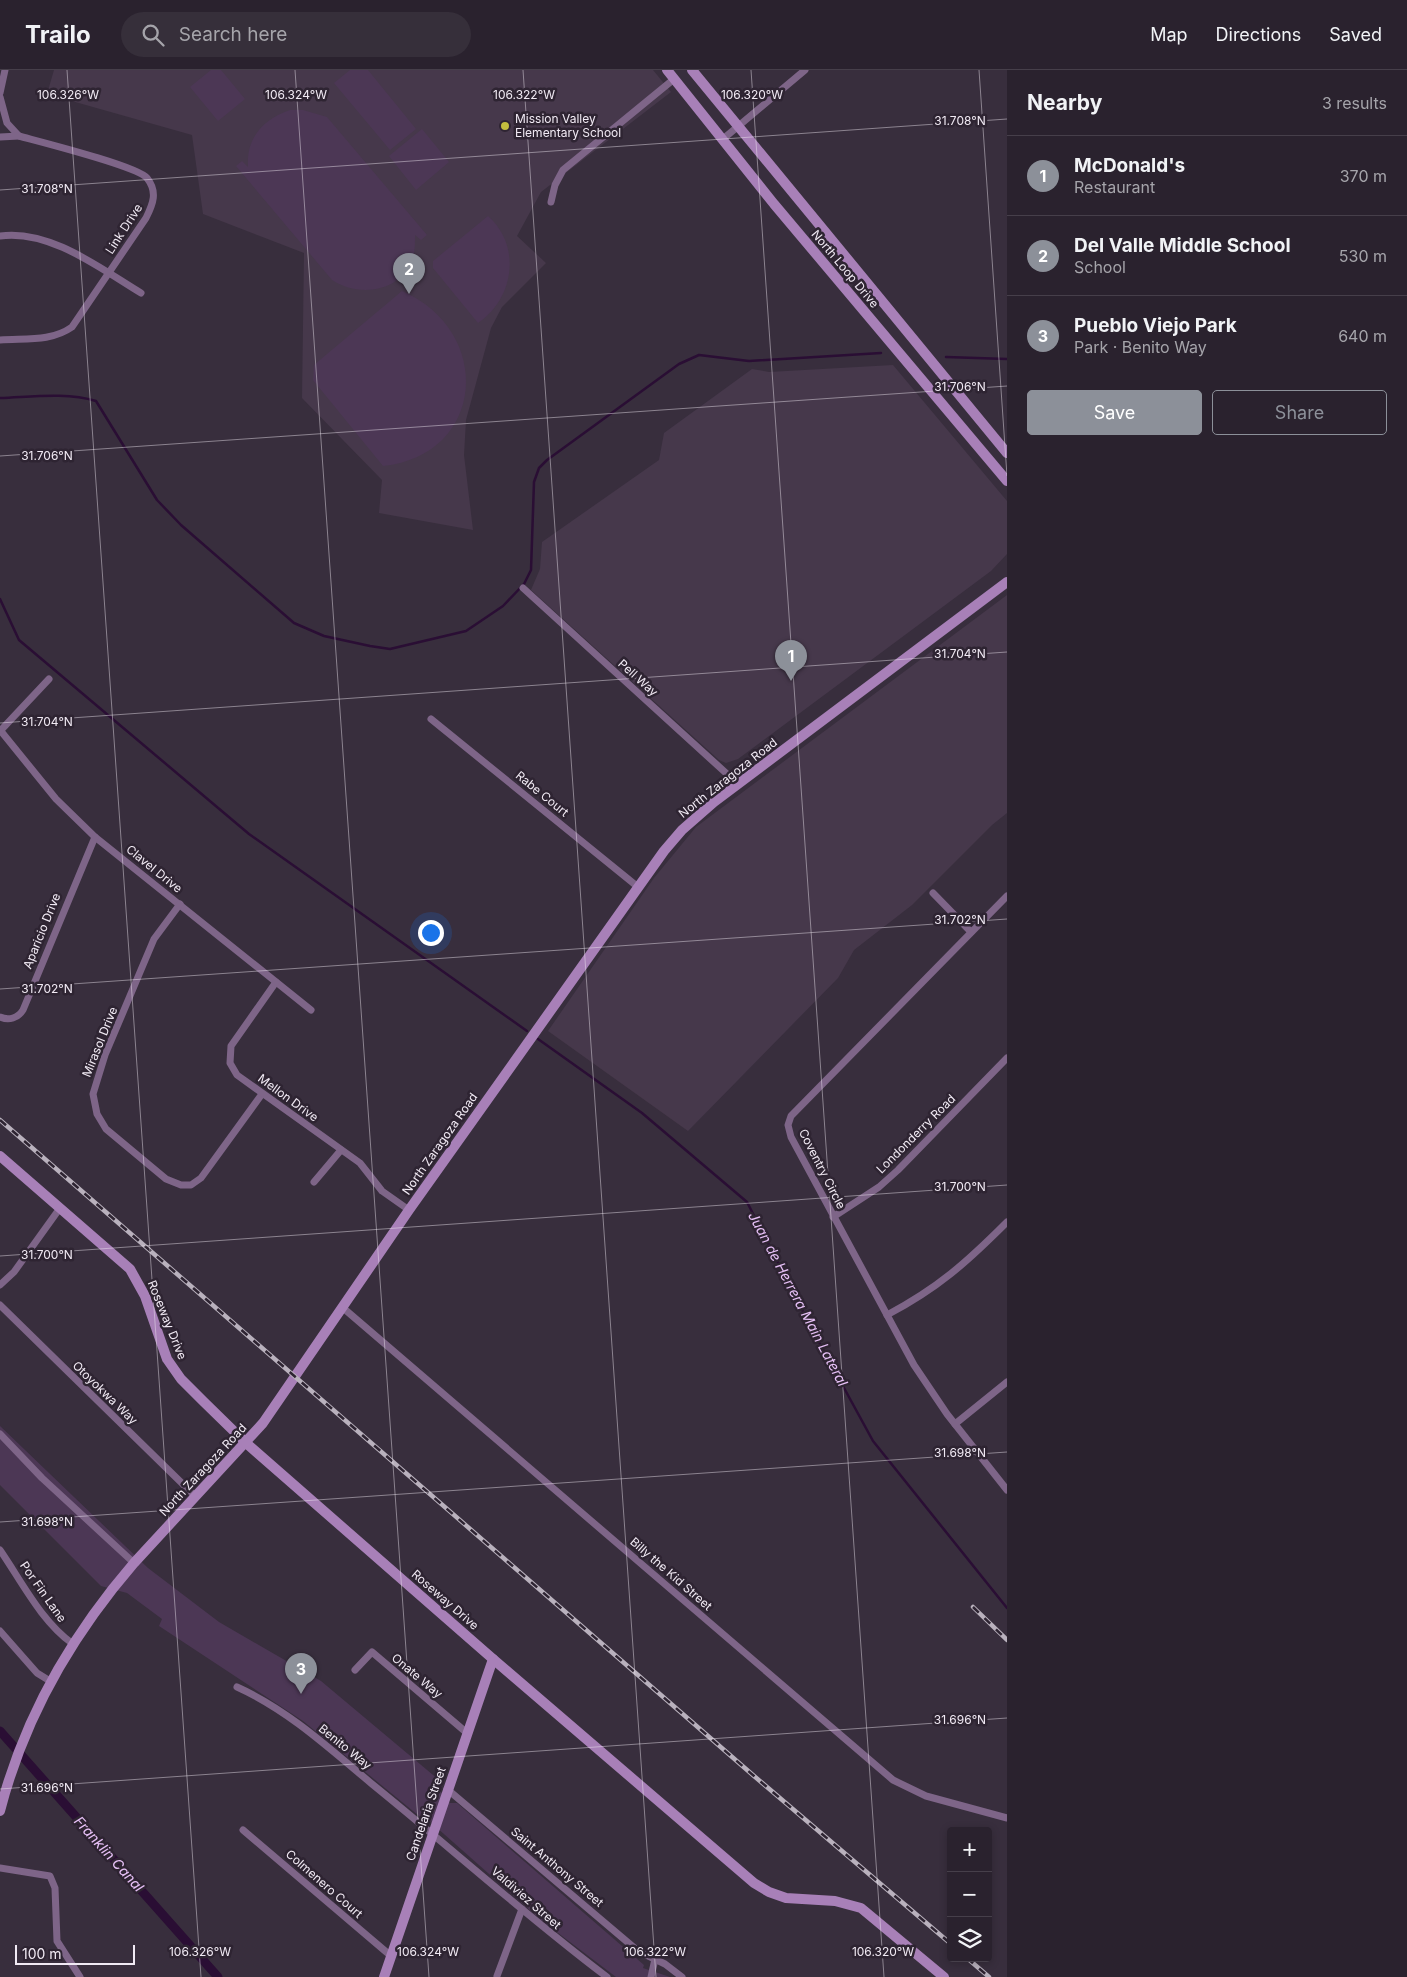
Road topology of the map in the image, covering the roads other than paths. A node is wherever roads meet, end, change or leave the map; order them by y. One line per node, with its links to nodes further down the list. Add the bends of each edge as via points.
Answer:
1 (5, 70): 6 (street)
2 (666, 70): 5 (main road, North Loop Drive)
3 (692, 70): 8 (main road, North Loop Drive)
4 (805, 70): 8 (street)
5 (674, 79): 11 (main road, North Loop Drive); 12 (street, via 563,170)
6 (0, 93)
7 (0, 97): 9 (street, via 7,123)
8 (738, 126): 11 (street); 17 (main road, North Loop Drive)
9 (19, 136): 10 (street); 14 (street, Link Drive, via 132,168 148,180 154,193 152,206)
10 (0, 138)
11 (723, 139): 18 (main road, North Loop Drive)
12 (551, 202)
13 (0, 236): 14 (street, via 18,236 66,248)
14 (109, 274): 15 (street); 16 (street, Link Drive, via 72,327 62,334)
15 (141, 293)
16 (0, 340)
17 (942, 377): 18 (main road); 19 (main road, North Loop Drive)
18 (928, 388): 20 (main road, North Loop Drive)
19 (1007, 454)
20 (1007, 481)
21 (1007, 582): 26 (main road, North Zaragoza Road)
22 (523, 588): 26 (street, Pell Way)
23 (49, 679): 25 (street)
24 (431, 719): 28 (street, Rabe Court)
25 (0, 730): 27 (street, Clavel Drive, via 56,799)
26 (738, 784): 28 (main road, North Zaragoza Road, via 682,830)
27 (95, 837): 31 (street, Clavel Drive); 35 (street, Aparicio Drive, via 23,1010 15,1017)
28 (638, 887): 42 (main road, North Zaragoza Road)
29 (933, 893): 32 (street)
30 (1007, 896): 32 (street, Coventry Circle)
31 (180, 904): 33 (street, Clavel Drive); 37 (street, Mirasol Drive, via 154,940 106,1055 94,1089 97,1114 106,1129 166,1179 191,1185 200,1178)
32 (971, 932): 43 (street, Coventry Circle, via 790,1118 791,1137)
33 (276, 982): 34 (street, Clavel Drive); 37 (street, Mellon Drive, via 233,1042 229,1057 237,1075)
34 (310, 1010)
35 (0, 1017)
36 (1007, 1058): 43 (street, Londonderry Road, via 898,1170 879,1187)
37 (262, 1094): 38 (street, Mellon Drive)
38 (341, 1150): 40 (street); 42 (street, Mellon Drive, via 360,1163 386,1195)
39 (0, 1156): 41 (main road, Roseway Drive)
40 (314, 1182)
41 (60, 1208): 45 (street, via 14,1272); 52 (main road, Roseway Drive, via 130,1269 146,1296 159,1340 174,1370)
42 (409, 1210): 47 (main road, North Zaragoza Road)
43 (833, 1217): 48 (street, Coventry Circle)
44 (1007, 1222): 48 (street, via 960,1269)
45 (0, 1285)
46 (0, 1306): 54 (street, Otoyokwa Way)
47 (342, 1307): 52 (main road, North Zaragoza Road, via 263,1423); 66 (street, Billy the Kid Street, via 887,1775 926,1796)
48 (886, 1315): 50 (street, Coventry Circle, via 927,1388)
49 (1007, 1382): 50 (street)
50 (955, 1424): 53 (street, Coventry Circle)
51 (0, 1434): 56 (street)
52 (246, 1442): 54 (main road, North Zaragoza Road); 59 (main road, Roseway Drive)
53 (1007, 1490)
54 (195, 1496): 56 (main road, North Zaragoza Road)
55 (0, 1550): 58 (street, Por Fin Lane, via 42,1614 58,1633)
56 (134, 1563): 58 (main road, North Zaragoza Road)
57 (0, 1631): 61 (street, via 37,1673)
58 (73, 1644): 61 (main road, North Zaragoza Road)
59 (492, 1659): 63 (main road, Candelaria Street); 79 (main road, Roseway Drive, via 754,1883 786,1898 834,1901 861,1908)
60 (355, 1670): 63 (street, Onate Way, via 372,1652)
61 (50, 1681): 65 (main road, North Zaragoza Road, via 16,1759)
62 (237, 1687): 68 (street, Benito Way, via 263,1699 303,1727)
63 (467, 1733): 64 (main road, Candelaria Street)
64 (447, 1789): 68 (main road, Candelaria Street); 72 (street, Saint Anthony Street, via 638,1951)
65 (1, 1807)
66 (1007, 1818)
67 (243, 1830): 71 (street, Colmenero Court)
68 (432, 1833): 70 (street, Valdiviez Street); 71 (main road, Candelaria Street)
69 (0, 1868): 74 (street, via 50,1876 55,1888 57,1941)
70 (522, 1909): 73 (street); 76 (street, Valdiviez Street)
71 (391, 1956): 75 (main road, Candelaria Street)
72 (654, 1959): 77 (street); 78 (street, Saint Anthony Street)
73 (498, 1976)
74 (80, 1977)
75 (384, 1977)
76 (607, 1977)
77 (651, 1977)
78 (682, 1977)
79 (944, 1977)

